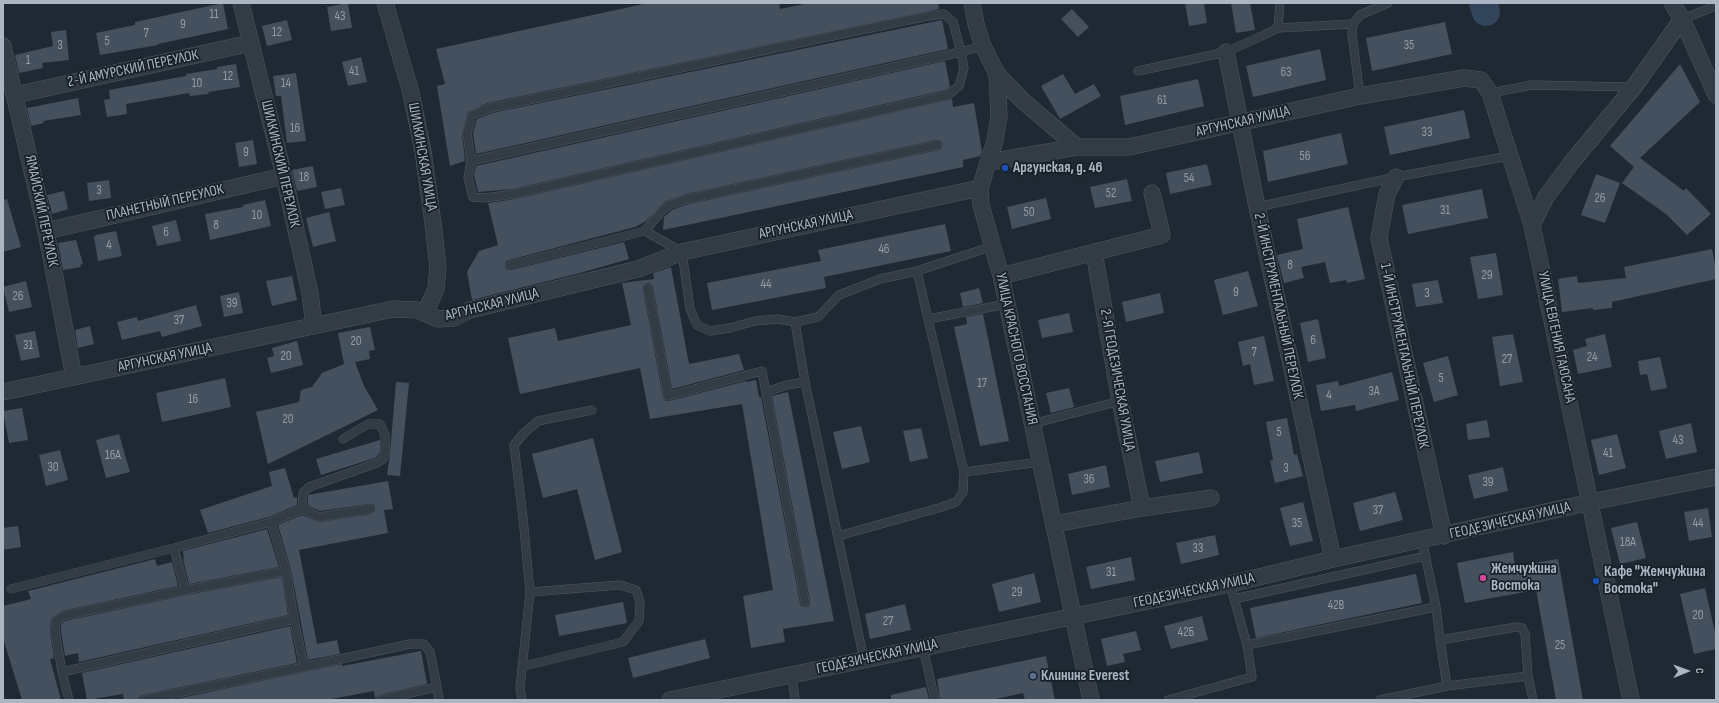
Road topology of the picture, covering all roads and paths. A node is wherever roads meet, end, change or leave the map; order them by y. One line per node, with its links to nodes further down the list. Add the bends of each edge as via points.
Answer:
1 (241, 3): 11 (street, ШИЛКИНСКИЙ ПЕРЕУЛОК)
2 (385, 3): 45 (street, ШИЛКИНСКАЯ УЛИЦА, via 412,100 423,151 434,231 438,268 436,289)
3 (972, 3): 13 (street, УЛИЦА КРАСНОГО ВОССТАНИЯ)
4 (1280, 3): 10 (lane)
5 (1388, 3): 9 (lane, via 1360,15)
6 (1672, 3): 8 (street)
7 (1716, 6): 8 (lane)
8 (1682, 19): 18 (street); 21 (street)
9 (1352, 24): 10 (lane); 22 (lane)
10 (1278, 28): 15 (lane)
11 (251, 43): 20 (street, 2-Й АМУРСКИЙ ПЕРЕУЛОК); 29 (street, ШИЛКИНСКИЙ ПЕРЕУЛОК)
12 (3, 46): 20 (street, ЯМАЙСКИЙ ПЕРЕУЛОК)
13 (983, 46): 14 (lane); 17 (street, УЛИЦА КРАСНОГО ВОССТАНИЯ)
14 (961, 52): 27 (lane); 27 (lane, via 964,68 959,86 948,95 514,194 473,197 468,178); 27 (lane, via 953,22 944,14 490,108 472,115 468,133)
15 (1226, 52): 16 (lane); 23 (street, 2-Й ИНСТРУМЕНТАЛЬНЫЙ ПЕРЕУЛОК)
16 (1138, 71)
17 (997, 74): 25 (street, via 1023,101); 28 (street, УЛИЦА КРАСНОГО ВОССТАНИЯ, via 999,116)
18 (1634, 87): 19 (lane, via 1532,85); 34 (street, via 1550,191)
19 (1490, 93): 22 (street, АРГУНСКАЯ УЛИЦА, via 1481,80 1464,78); 26 (street, УЛИЦА ЕВГЕНИЯ ГАЮСАНА)
20 (15, 95): 35 (street, ЯМАЙСКИЙ ПЕРЕУЛОК)
21 (1716, 95)
22 (1360, 96): 23 (street, АРГУНСКАЯ УЛИЦА)
23 (1239, 123): 25 (street, АРГУНСКАЯ УЛИЦА, via 1129,147); 33 (street, 2-Й ИНСТРУМЕНТАЛЬНЫЙ ПЕРЕУЛОК)
24 (937, 145): 36 (lane, via 681,201 668,205)
25 (1078, 147): 28 (street, АРГУНСКАЯ УЛИЦА)
26 (1509, 156): 30 (lane); 34 (street, УЛИЦА ЕВГЕНИЯ ГАЮСАНА)
27 (471, 161)
28 (990, 162): 31 (street, УЛИЦА КРАСНОГО ВОССТАНИЯ)
29 (284, 176): 35 (street, ПЛАНЕТНЫЙ ПЕРЕУЛОК); 48 (street, ШИЛКИНСКИЙ ПЕРЕУЛОК, via 310,293)
30 (1396, 177): 33 (lane); 68 (street, 1-Й ИНСТРУМЕНТАЛЬНЫЙ ПЕРЕУЛОК, via 1387,194 1379,238)
31 (980, 188): 37 (street, УЛИЦА КРАСНОГО ВОССТАНИЯ, via 981,205); 38 (street, АРГУНСКАЯ УЛИЦА)
32 (1152, 193): 39 (street, via 1162,235)
33 (1257, 207): 72 (street, 2-Й ИНСТРУМЕНТАЛЬНЫЙ ПЕРЕУЛОК)
34 (1532, 225): 61 (street, УЛИЦА ЕВГЕНИЯ ГАЮСАНА)
35 (46, 231): 49 (street, ЯМАЙСКИЙ ПЕРЕУЛОК)
36 (645, 231): 38 (lane); 40 (lane)
37 (992, 246): 41 (lane); 42 (street, УЛИЦА КРАСНОГО ВОССТАНИЯ)
38 (682, 252): 45 (street, АРГУНСКАЯ УЛИЦА, via 638,269 470,310 454,318 438,319); 47 (lane, via 690,309 697,325 710,331 755,321 778,319)
39 (1094, 252): 42 (street); 53 (street, 2-Я ГЕОДЕЗИЧЕСКАЯ УЛИЦА)
40 (510, 265)
41 (917, 271): 46 (lane); 47 (lane, via 880,279 839,295 818,316)
42 (1001, 276): 44 (street, УЛИЦА КРАСНОГО ВОССТАНИЯ)
43 (648, 288): 52 (lane, via 668,396 762,371)
44 (1007, 304): 46 (lane); 55 (street, УЛИЦА КРАСНОГО ВОССТАНИЯ)
45 (425, 313): 48 (street, АРГУНСКАЯ УЛИЦА, via 393,309)
46 (928, 319): 58 (lane)
47 (795, 322): 50 (lane)
48 (314, 326): 49 (street, АРГУНСКАЯ УЛИЦА)
49 (74, 377): 51 (street, АРГУНСКАЯ УЛИЦА)
50 (805, 382): 52 (lane); 67 (lane)
51 (3, 392)
52 (766, 392): 79 (lane)
53 (1120, 401): 55 (lane); 62 (street, 2-Я ГЕОДЕЗИЧЕСКАЯ УЛИЦА)
54 (592, 410): 77 (lane, via 538,421 524,432 514,445)
55 (1032, 424): 57 (street, УЛИЦА КРАСНОГО ВОССТАНИЯ)
56 (343, 439): 63 (lane, via 368,424 380,424 385,435 383,459 309,487 303,493)
57 (1040, 462): 58 (lane); 66 (street, УЛИЦА КРАСНОГО ВОССТАНИЯ)
58 (964, 472): 67 (lane, via 963,492 956,502)
59 (1716, 477): 61 (street, ГЕОДЕЗИЧЕСКАЯ УЛИЦА)
60 (1212, 498): 62 (street)
61 (1591, 502): 68 (street, ГЕОДЕЗИЧЕСКАЯ УЛИЦА); 107 (street, УЛИЦА ЕВГЕНИЯ ГАЮСАНА)
62 (1142, 508): 66 (street)
63 (302, 509): 64 (lane, via 319,516); 65 (lane)
64 (370, 509)
65 (271, 522): 70 (lane); 73 (lane)
66 (1054, 524): 81 (street, УЛИЦА КРАСНОГО ВОССТАНИЯ)
67 (838, 536): 86 (lane)
68 (1444, 536): 69 (street, ГЕОДЕЗИЧЕСКАЯ УЛИЦА)
69 (1422, 540): 71 (lane); 72 (street, ГЕОДЕЗИЧЕСКАЯ УЛИЦА)
70 (174, 548): 75 (lane); 76 (lane)
71 (1426, 556): 78 (lane); 80 (lane)
72 (1333, 559): 74 (street, ГЕОДЕЗИЧЕСКАЯ УЛИЦА)
73 (286, 571): 76 (lane); 82 (lane)
74 (1230, 584): 78 (lane); 81 (street, ГЕОДЕЗИЧЕСКАЯ УЛИЦА)
75 (11, 589)
76 (184, 590): 89 (lane, via 63,616 56,621 54,631)
77 (530, 592): 87 (lane); 87 (lane, via 620,585 636,590 640,602 639,621 623,642)
78 (1234, 599): 84 (lane)
79 (805, 602)
80 (1436, 607): 83 (lane); 84 (lane)
81 (1074, 616): 85 (street, ГЕОДЕЗИЧЕСКАЯ УЛИЦА); 103 (street, УЛИЦА КРАСНОГО ВОССТАНИЯ)
82 (294, 619): 88 (lane); 89 (lane)
83 (1440, 640): 91 (lane, via 1522,628 1525,634); 92 (lane)
84 (1247, 646): 94 (lane, via 1252,677)
85 (923, 648): 86 (street, ГЕОДЕЗИЧЕСКАЯ УЛИЦА); 102 (lane)
86 (864, 660): 90 (street, ГЕОДЕЗИЧЕСКАЯ УЛИЦА)
87 (524, 666): 99 (lane, via 520,688)
88 (304, 667): 93 (lane, via 410,644 424,644 430,652); 96 (lane)
89 (62, 672): 95 (lane)
90 (792, 675): 100 (street, ГЕОДЕЗИЧЕСКАЯ УЛИЦА); 101 (lane)
91 (1528, 676): 92 (lane); 106 (lane)
92 (1447, 686): 105 (lane)
93 (437, 687): 97 (lane); 98 (lane)
94 (1186, 697): 104 (lane)
95 (69, 700)
96 (144, 700)
97 (380, 700)
98 (439, 700)
99 (522, 700)
100 (670, 700)
101 (796, 700)
102 (935, 700)
103 (1091, 700)
104 (1168, 700)
105 (1380, 700)
106 (1533, 700)
107 (1631, 700)

